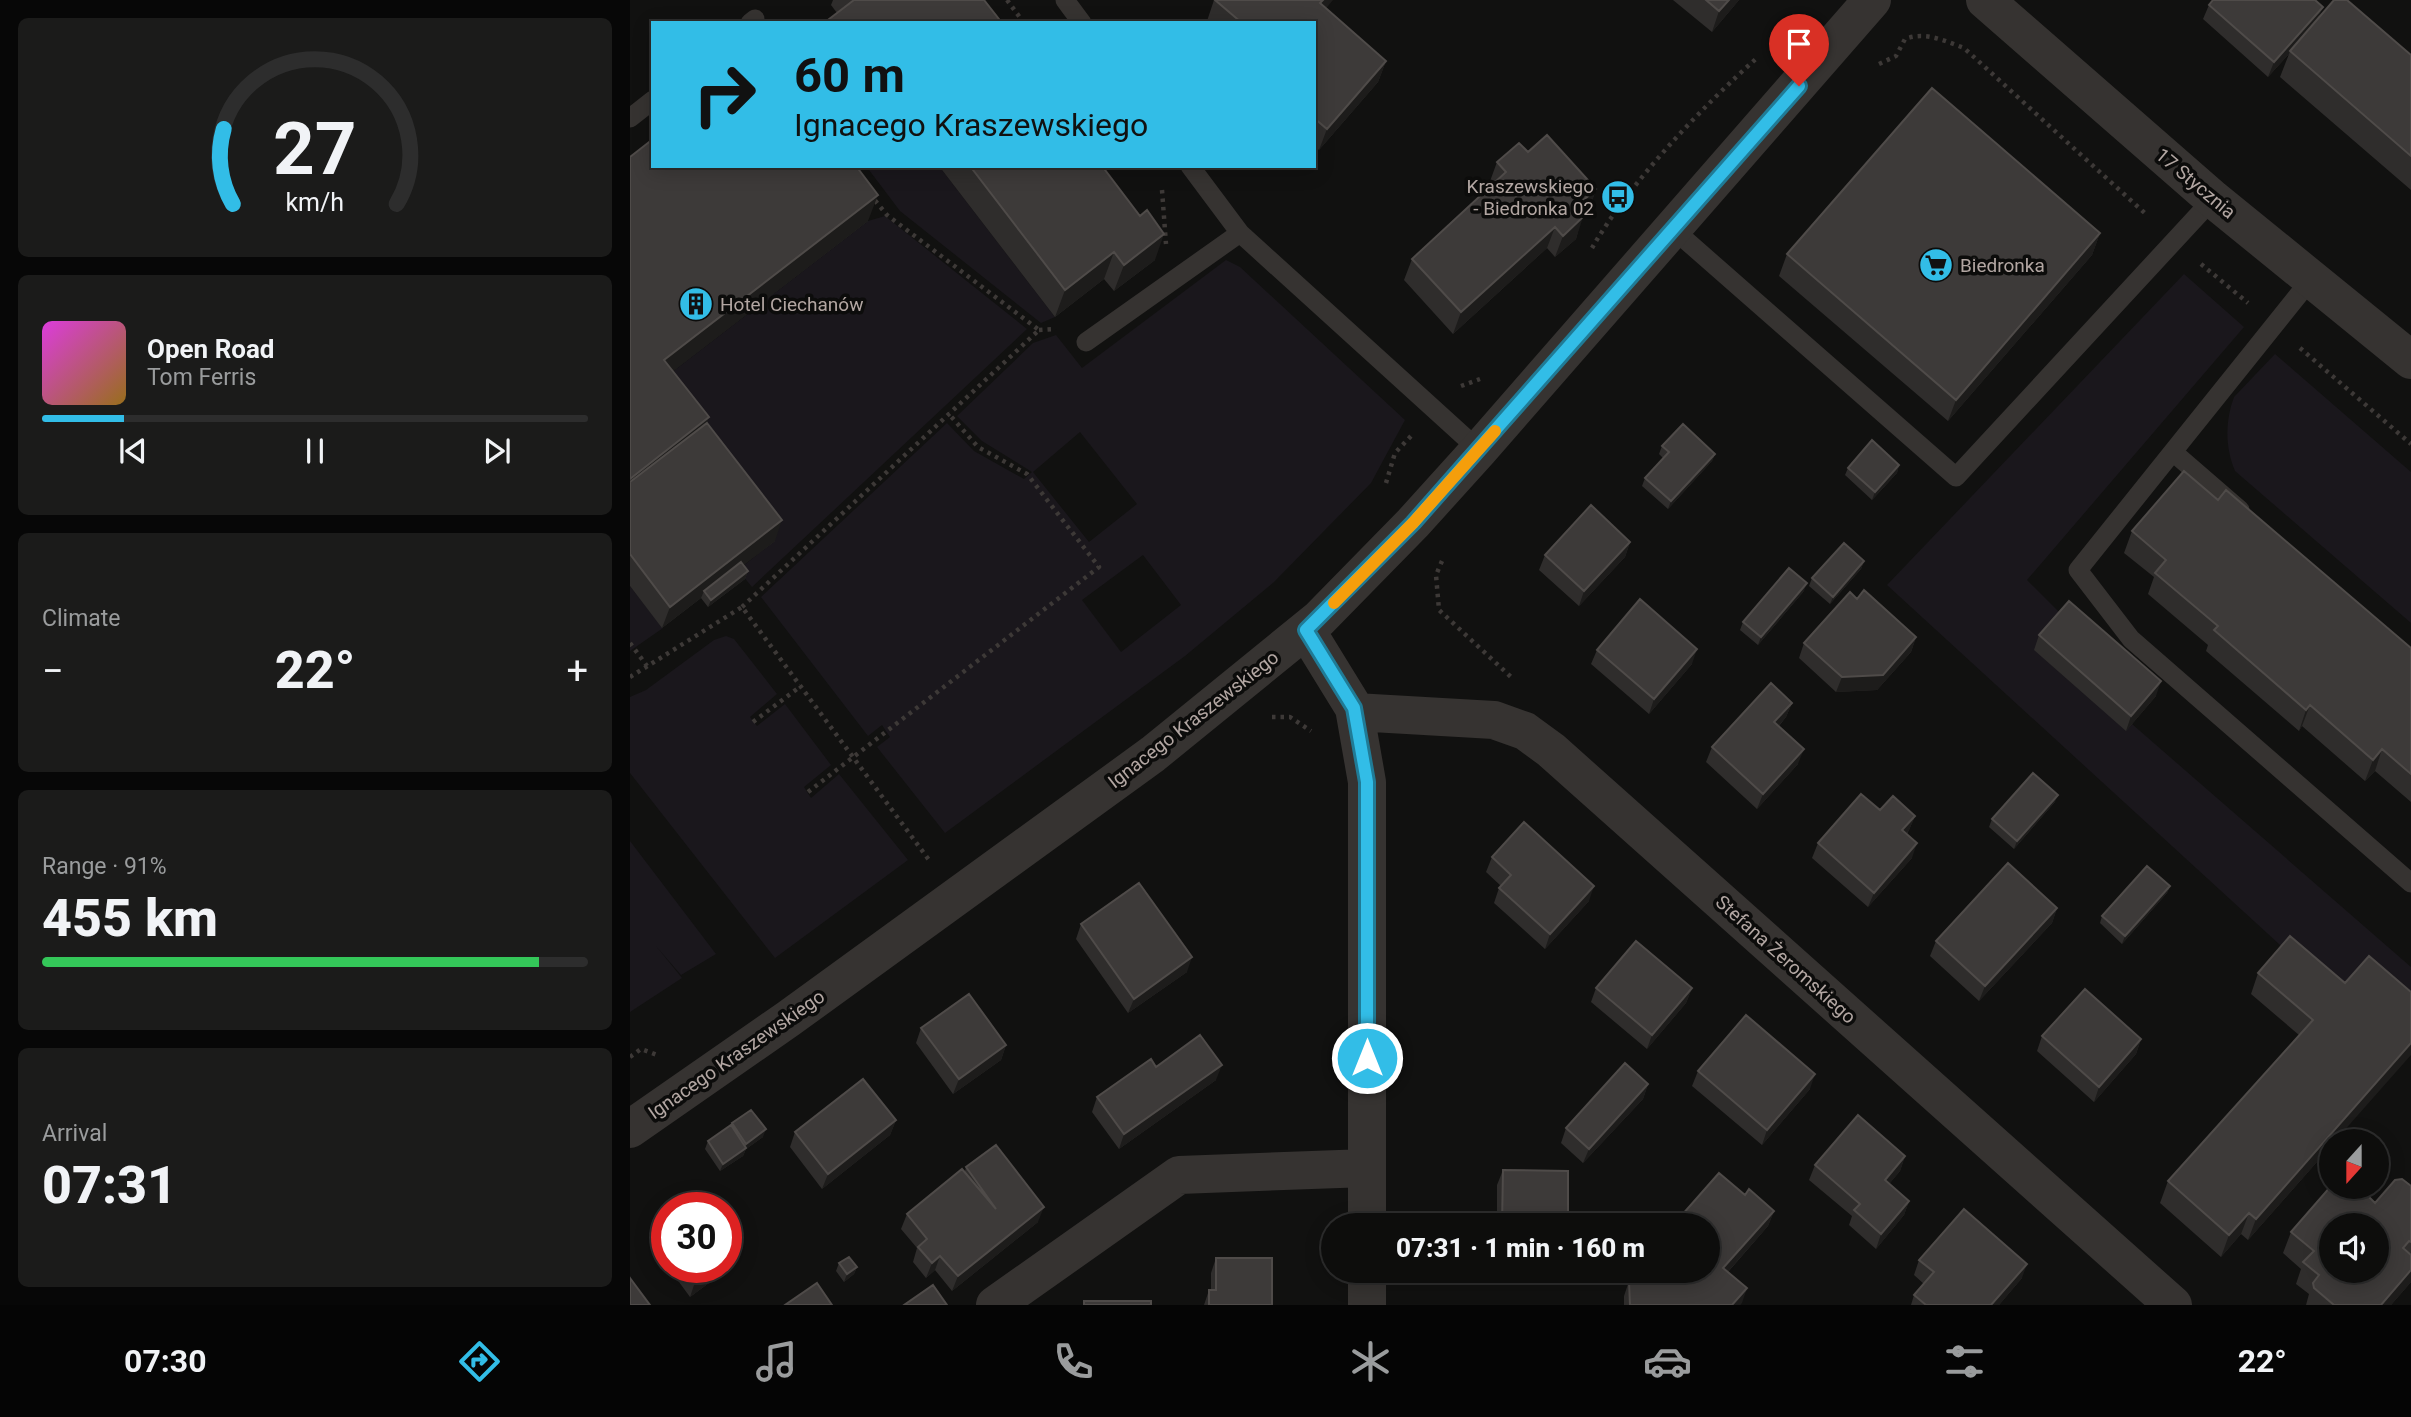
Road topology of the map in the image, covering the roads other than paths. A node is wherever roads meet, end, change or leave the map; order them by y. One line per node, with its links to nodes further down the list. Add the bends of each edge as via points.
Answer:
1 (1065, 0): 4 (lane)
2 (1872, 0): 9 (street, Ignacego Kraszewskiego)
3 (1985, 0): 8 (street, 17 Stycznia)
4 (1081, 21)
5 (651, 102): 6 (lane)
6 (630, 118)
7 (1191, 168): 10 (lane)
8 (2213, 200): 9 (lane, via 1956,477); 11 (street, 17 Stycznia)
9 (1673, 229): 14 (street, Ignacego Kraszewskiego)
10 (1240, 233): 12 (lane); 14 (lane)
11 (2312, 278): 13 (street, 17 Stycznia); 15 (lane)
12 (1086, 342)
13 (2411, 360)
14 (1479, 450): 17 (street, Ignacego Kraszewskiego)
15 (2173, 452): 16 (lane); 19 (lane, via 2078,570 2131,639)
16 (2256, 523)
17 (1306, 630): 18 (street); 20 (street, Ignacego Kraszewskiego, via 1153,754)
18 (1355, 712): 21 (street, via 1367,782); 26 (street, Stefana Żeromskiego, via 1494,720 1534,737)
19 (2411, 883)
20 (630, 1129)
21 (1367, 1168): 22 (street); 24 (street, via 1179,1175)
22 (1367, 1213)
23 (1367, 1283): 25 (street)
24 (995, 1305)
25 (1367, 1305)
26 (2174, 1305)

